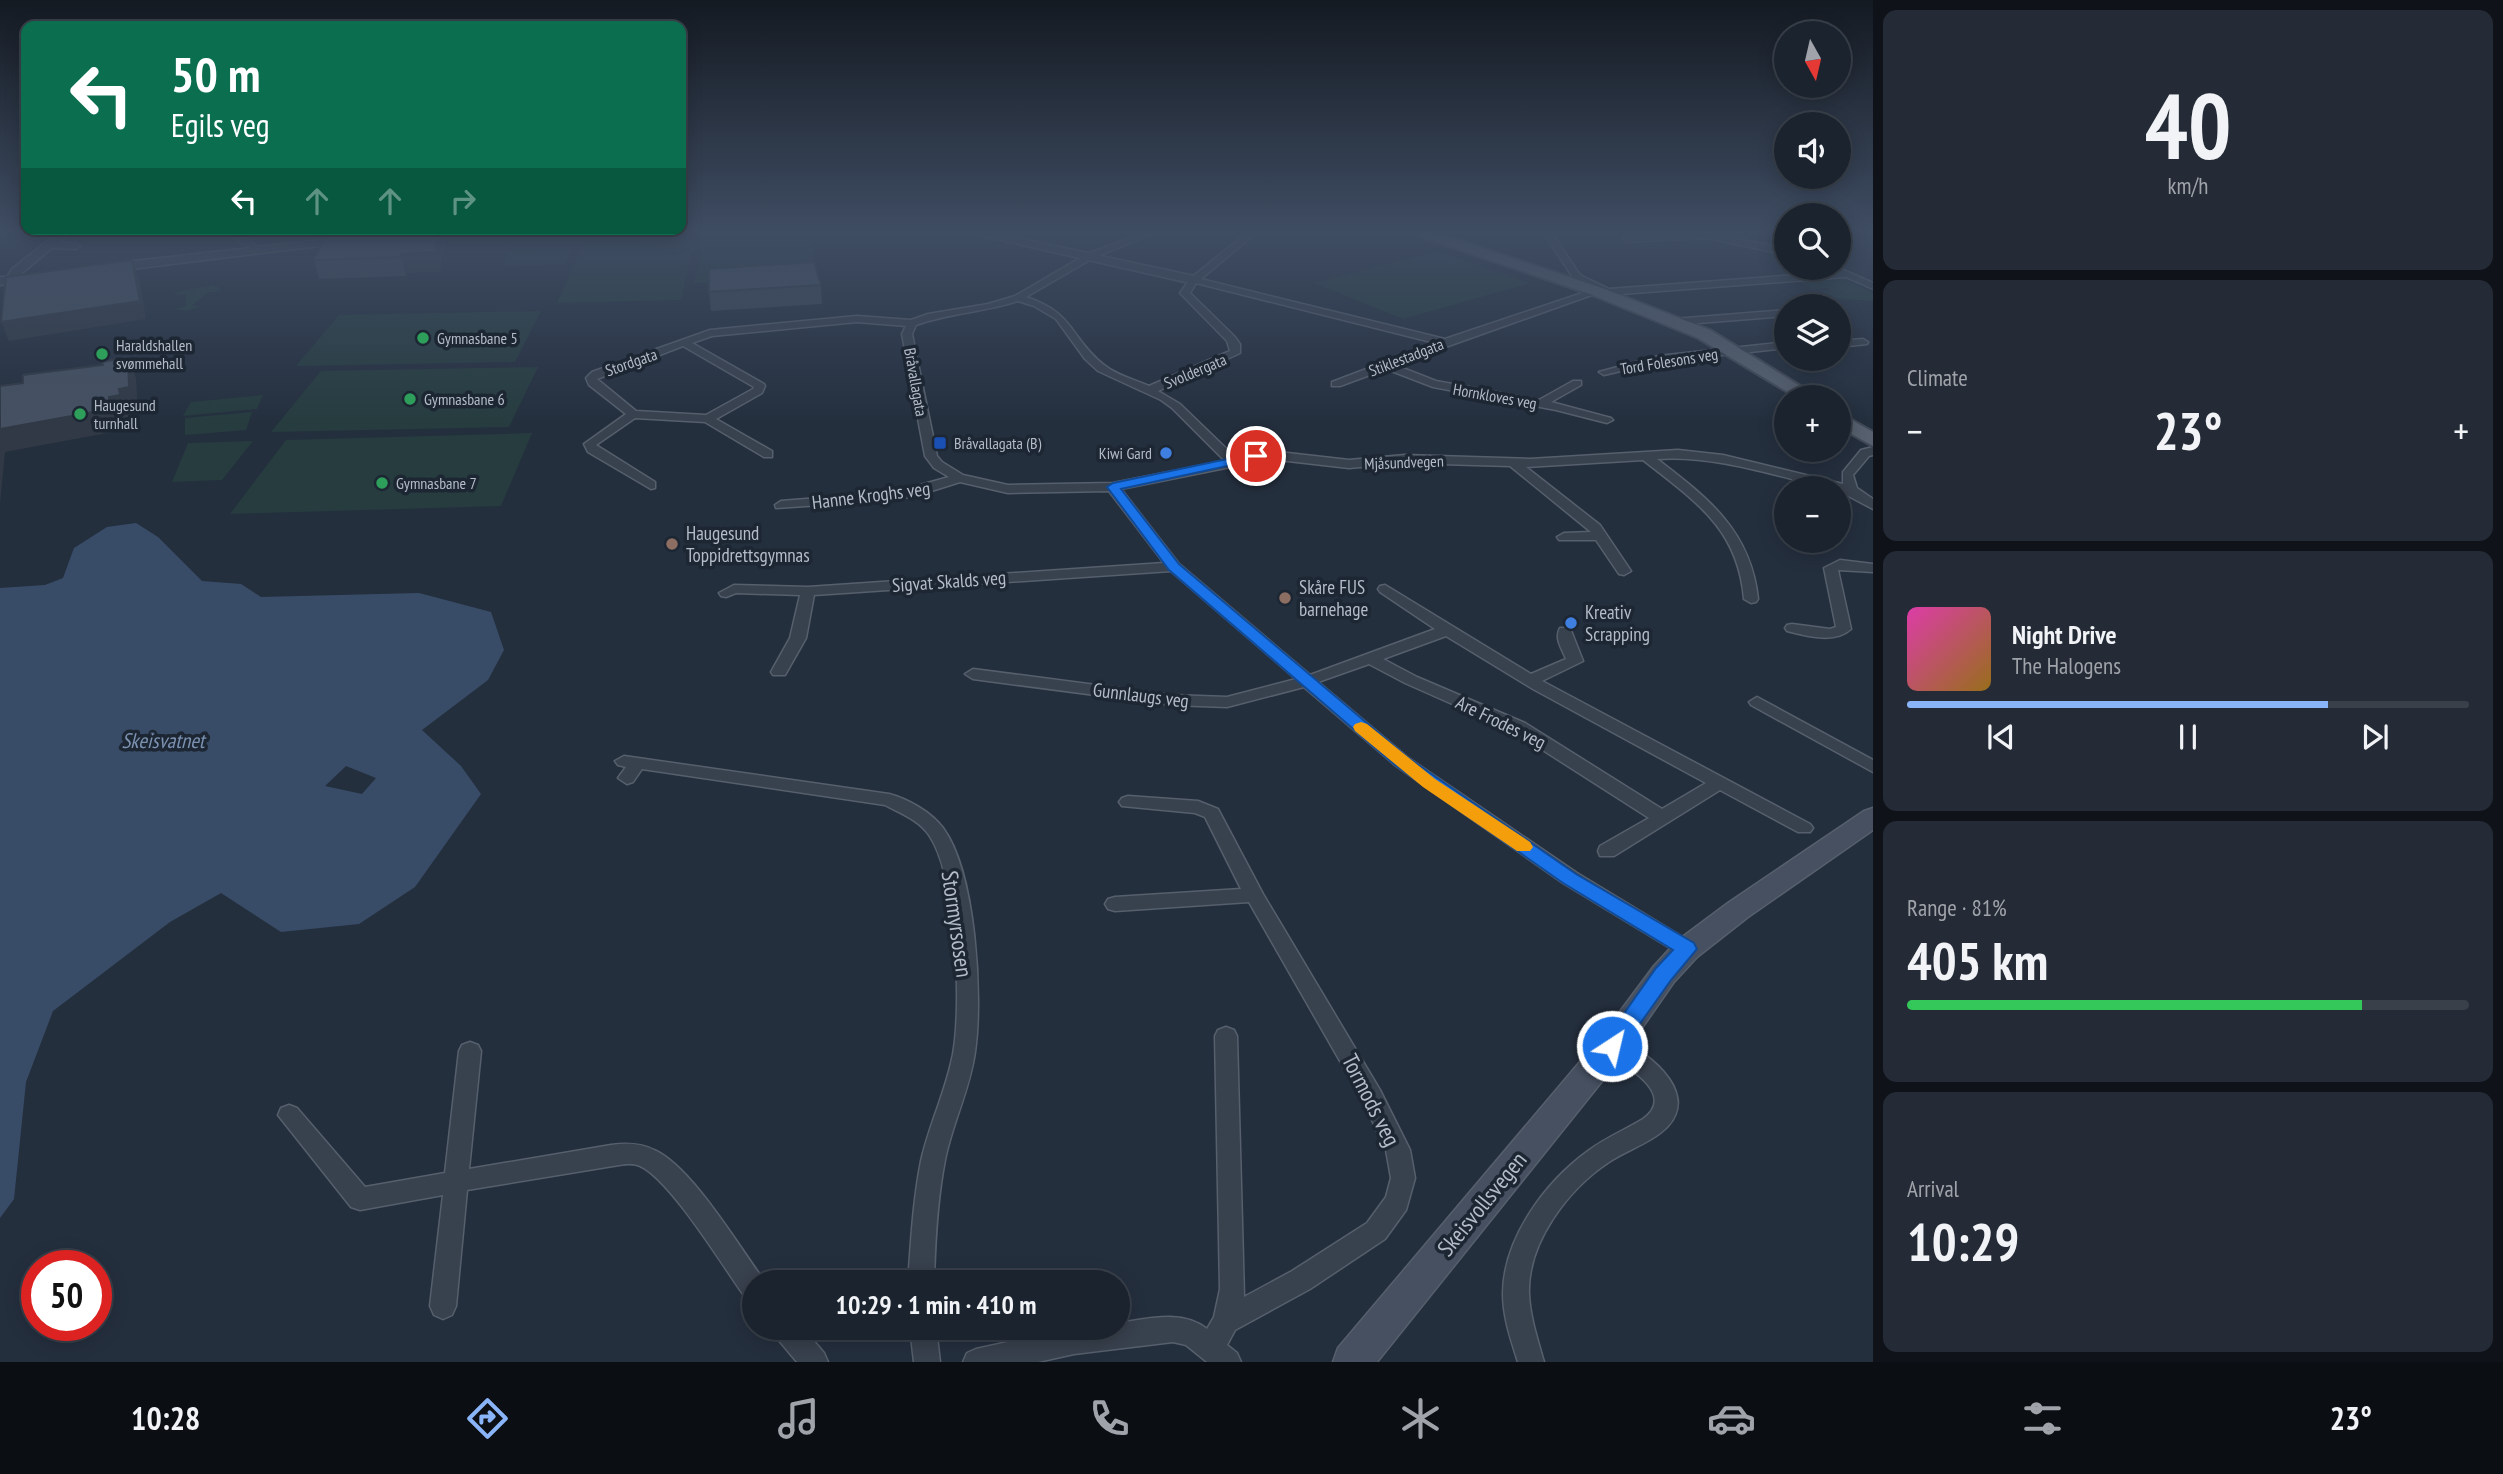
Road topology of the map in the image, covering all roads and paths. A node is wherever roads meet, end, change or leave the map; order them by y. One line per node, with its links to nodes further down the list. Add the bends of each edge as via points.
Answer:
1 (1022, 296): 7 (street, Bråvallagata)
2 (1188, 296): 22 (street, Svoldergata, via 1231,339 1235,353)
3 (1257, 296): 11 (street)
4 (1587, 296): 11 (street, Stiklestadgata)
5 (1606, 296): 16 (main road)
6 (1607, 296): 9 (main road)
7 (1018, 298): 10 (street, Bråvallagata); 22 (street, via 1059,317 1102,369)
8 (1774, 314): 9 (street)
9 (1674, 322): 16 (main road)
10 (912, 323): 13 (street, Stordgata, via 857,319 710,333); 38 (street, Bråvallagata, via 907,334 928,448 938,464)
11 (1445, 342): 17 (street, Stiklestadgata)
12 (1863, 342): 14 (street)
13 (685, 343): 24 (street, Stordgata, via 591,378); 25 (street, via 760,386)
14 (1851, 343)
15 (1774, 345): 16 (street, Tord Folesons veg)
16 (1727, 347): 18 (street, Tord Folesons veg); 21 (main road)
17 (1386, 365): 20 (street, Stiklestadgata); 23 (street, Hornkloves veg, via 1433,384)
18 (1604, 372)
19 (1577, 383): 23 (street)
20 (1336, 384)
21 (1790, 385)
22 (1150, 390): 34 (street, via 1176,406)
23 (1540, 404): 26 (street, Hornkloves veg)
24 (633, 414): 25 (street); 39 (street, via 590,444)
25 (708, 419): 32 (street)
26 (1606, 420)
27 (1851, 422): 29 (main road)
28 (1851, 424): 30 (main road)
29 (1873, 434)
30 (1873, 440)
31 (1873, 451): 37 (street, via 1865,453)
32 (768, 454)
33 (1646, 456): 35 (street, Mjåsundvegen); 36 (street, Mjåsundvegen, via 1723,459); 52 (street, via 1729,528 1748,569)
34 (1233, 461): 35 (street, Mjåsundvegen, via 1270,455 1349,464 1405,459); 40 (street, Mjåsundvegen)
35 (1514, 463): 44 (street)
36 (1793, 476)
37 (1847, 476)
38 (959, 478): 40 (street, Mjåsundvegen, via 1022,490); 42 (street, Hanne Kroghs veg, via 916,492)
39 (651, 485)
40 (1113, 487): 46 (street)
41 (1851, 490): 43 (street)
42 (782, 505)
43 (1873, 505)
44 (1602, 536): 45 (street); 48 (street)
45 (1563, 537)
46 (1174, 567): 50 (street, Sigvat Skalds veg); 60 (street)
47 (1873, 568): 53 (street, via 1840,564 1832,568 1844,629 1831,634)
48 (1624, 571)
49 (1385, 589): 54 (street)
50 (808, 590): 51 (street, Sigvat Skalds veg, via 734,589); 57 (street, via 798,638)
51 (726, 593)
52 (1751, 599)
53 (1792, 628)
54 (1444, 631): 56 (street); 59 (street)
55 (1565, 631): 59 (street, via 1575,661)
56 (1370, 658): 60 (street); 66 (street, Are Frodes veg, via 1519,727)
57 (779, 672)
58 (973, 674): 60 (street, Gunnlaugs veg, via 1204,703 1240,699)
59 (1531, 680): 64 (street)
60 (1307, 681): 72 (street, via 1429,783 1570,878)
61 (1757, 702): 62 (street)
62 (1873, 767)
63 (629, 768): 78 (street, Stormyrsosen, via 890,800 916,813 938,833 955,876 967,1026 933,1160)
64 (1719, 783): 66 (street); 68 (street)
65 (1128, 802): 70 (street, Tormods veg, via 1198,807 1212,813)
66 (1662, 817): 69 (street)
67 (1873, 817): 72 (main road, Skeisvollsvegen)
68 (1804, 828)
69 (1607, 851)
70 (1254, 895): 71 (street); 81 (street, Tormods veg, via 1372,1097 1398,1150 1403,1178 1397,1202 1376,1231)
71 (1115, 904)
72 (1687, 949): 74 (main road, Skeisvollsvegen)
73 (1226, 1036): 81 (street, via 1233,1257)
74 (1612, 1046): 88 (main road, Skeisvollsvegen); 89 (street, via 1655,1076 1666,1106 1661,1119 1596,1158 1570,1181 1538,1224 1519,1265 1516,1292)
75 (470, 1051): 77 (street)
76 (289, 1115): 77 (street, via 360,1199)
77 (456, 1183): 79 (street, via 607,1156 646,1157 673,1182); 80 (street)
78 (922, 1270)
79 (742, 1271)
80 (443, 1306)
81 (1226, 1321): 84 (street)
82 (796, 1340): 85 (street)
83 (924, 1340): 86 (street)
84 (1220, 1354): 87 (street, via 1193,1334 1173,1329 1074,1341)
85 (815, 1362)
86 (927, 1362)
87 (976, 1362)
88 (1352, 1362)
89 (1531, 1362)

